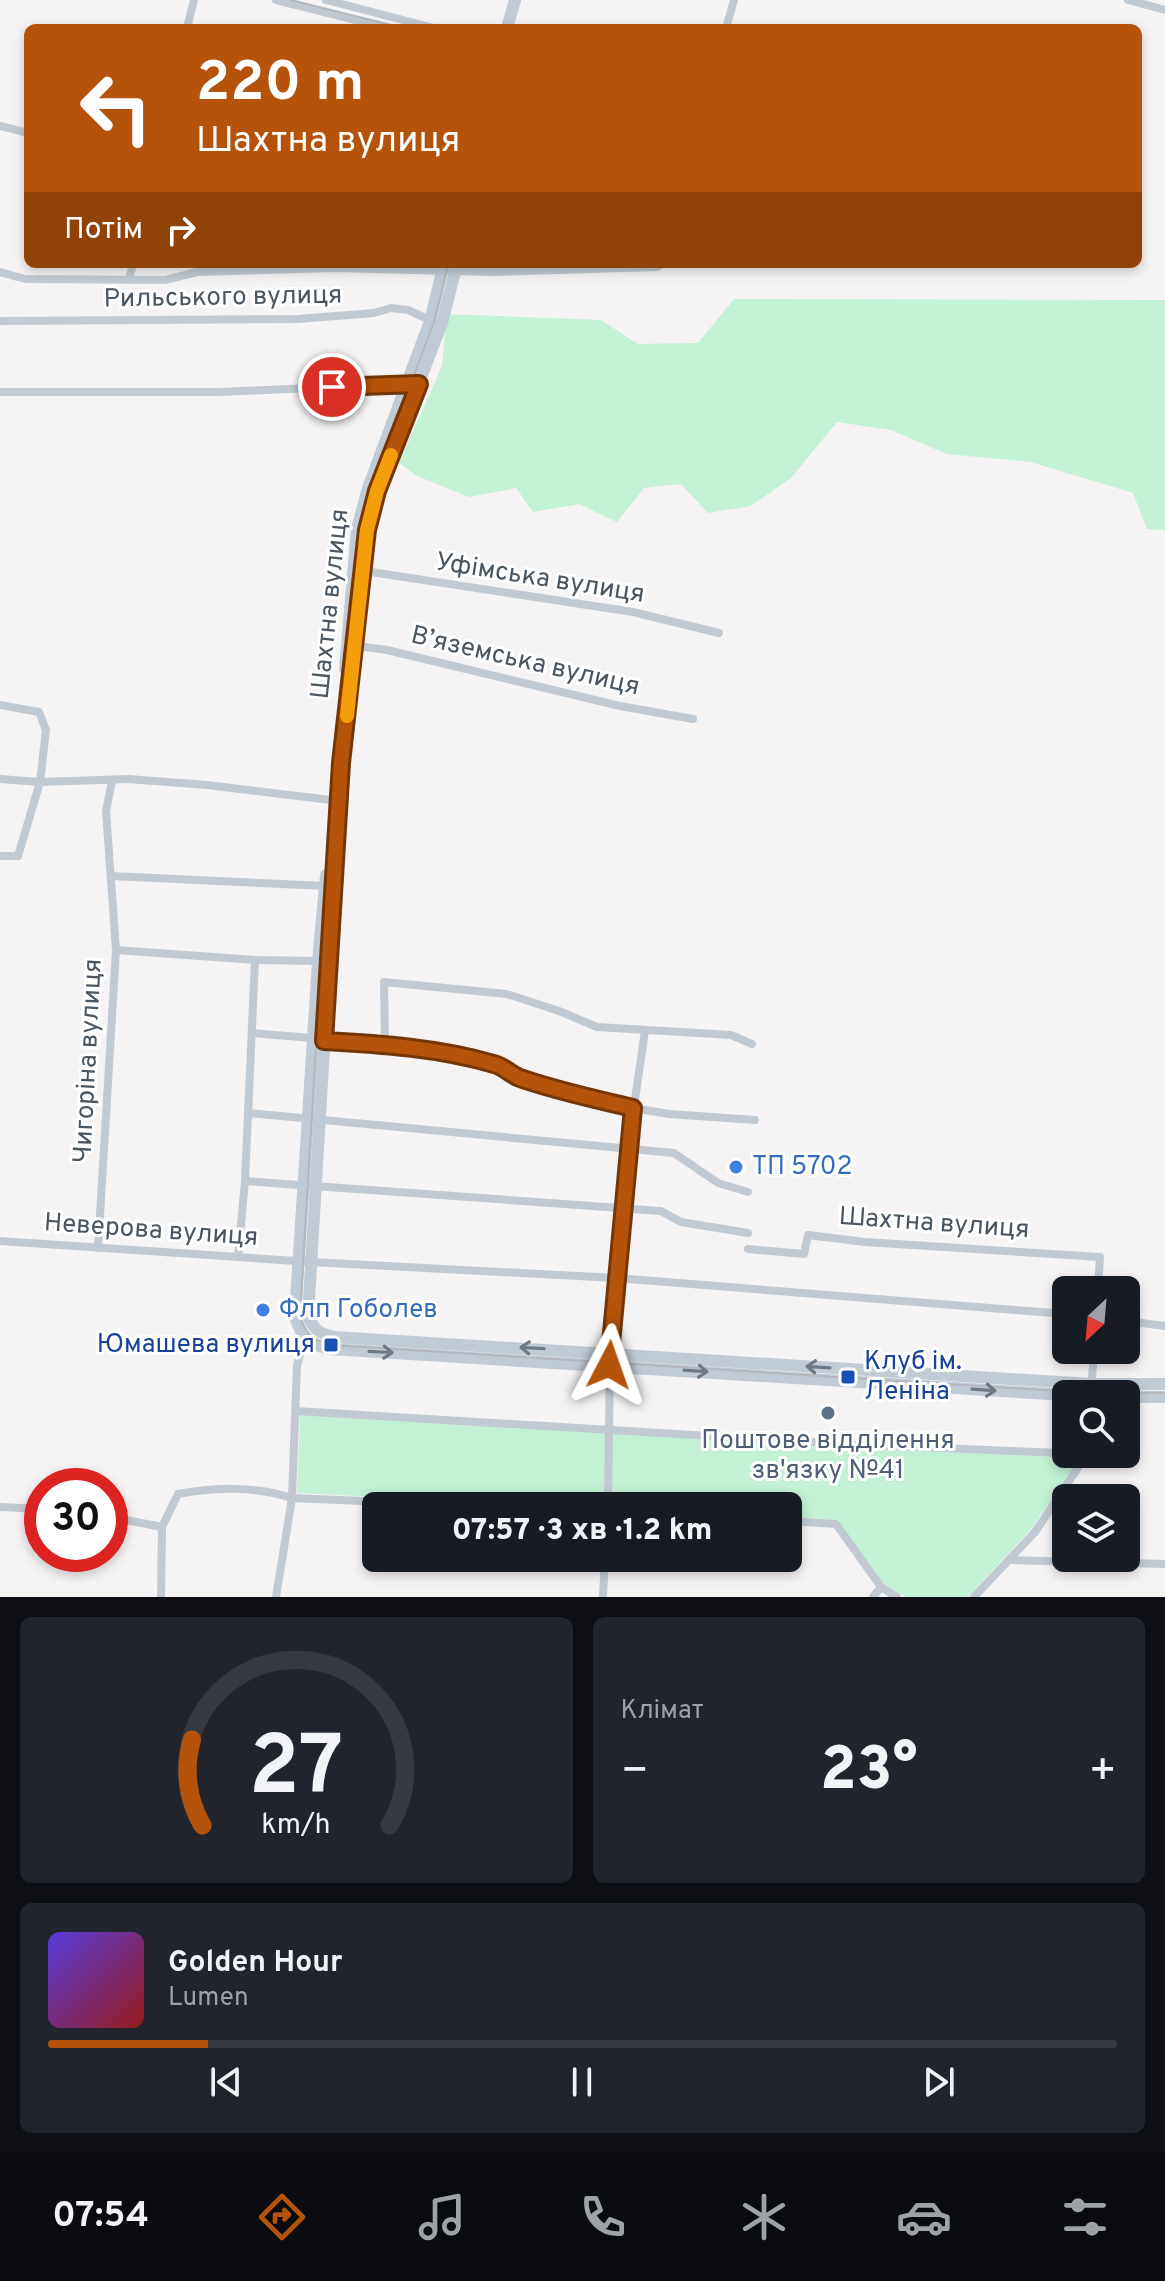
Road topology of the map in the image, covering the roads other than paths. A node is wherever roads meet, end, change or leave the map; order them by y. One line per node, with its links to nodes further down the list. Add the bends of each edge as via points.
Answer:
1 (194, 0): 8 (street)
2 (276, 0): 9 (street)
3 (326, 0): 10 (street)
4 (515, 0): 11 (main road)
5 (734, 0): 12 (street)
6 (1128, 0): 7 (street)
7 (1165, 10)
8 (188, 24)
9 (372, 24)
10 (419, 24)
11 (508, 24)
12 (727, 24)
13 (0, 126): 14 (street)
14 (24, 132)
15 (132, 268): 20 (street)
16 (449, 268): 17 (street); 20 (street, via 197,272 165,280); 22 (main road, Шахтна вулиця)
17 (493, 268): 18 (street)
18 (574, 268)
19 (0, 272): 20 (street, via 25,279)
20 (129, 280)
21 (0, 321): 22 (street, Рильського вулиця, via 298,319 391,308)
22 (436, 322): 23 (main road, Шахтна вулиця)
23 (413, 384): 24 (street, via 218,392); 25 (main road, Шахтна вулиця, via 368,488 357,529)
24 (0, 392)
25 (359, 570): 26 (street, Уфімська вулиця, via 633,612); 27 (main road, Шахтна вулиця)
26 (719, 633)
27 (352, 645): 29 (street, В’яземська вулиця); 33 (main road, Шахтна вулиця)
28 (0, 705): 32 (street, via 39,712 46,730)
29 (693, 719)
30 (0, 779): 32 (street)
31 (112, 781): 32 (street); 33 (street, via 207,785); 35 (street, Чигоріна вулиця, via 106,811)
32 (40, 782): 34 (street, via 18,856)
33 (336, 801): 36 (main road, Шахтна вулиця); 39 (main road, Шахтна вулиця)
34 (0, 856)
35 (111, 876): 36 (street); 37 (street, Чигоріна вулиця)
36 (325, 886): 39 (main road, Шахтна вулиця)
37 (116, 950): 38 (street); 56 (street, Чигоріна вулиця)
38 (255, 960): 39 (street); 41 (street)
39 (323, 961): 42 (main road, Шахтна вулиця)
40 (645, 1031): 43 (street, via 597,1027 507,994 384,982); 44 (street, via 731,1035); 45 (street)
41 (252, 1033): 42 (street); 46 (street)
42 (319, 1040): 43 (street); 47 (main road, Шахтна вулиця)
43 (385, 1044): 45 (street, via 495,1064 556,1090)
44 (752, 1044)
45 (633, 1108): 48 (street); 49 (street)
46 (248, 1113): 47 (street); 50 (street)
47 (315, 1119): 49 (street); 51 (main road, Шахтна вулиця)
48 (755, 1120)
49 (628, 1147): 52 (street, via 674,1153 718,1183); 53 (street)
50 (245, 1181): 51 (street); 58 (street)
51 (310, 1187): 53 (street); 59 (main road, Шахтна вулиця)
52 (748, 1192)
53 (622, 1209): 54 (street, via 661,1211 681,1222); 61 (street)
54 (748, 1233)
55 (0, 1241): 56 (street, Неверова вулиця)
56 (98, 1248): 58 (street, Неверова вулиця)
57 (748, 1249): 60 (street, Шахтна вулиця, via 804,1254 808,1235 1100,1257)
58 (238, 1257): 59 (street, Неверова вулиця)
59 (305, 1262): 61 (street); 65 (main road, Шахтна вулиця, via 295,1316); 66 (main road, Шахтна вулиця, one-way to 59, via 323,1334 308,1316)
60 (1099, 1276)
61 (616, 1278): 62 (street); 66 (street)
62 (1052, 1313)
63 (1140, 1323): 64 (street)
64 (1165, 1326)
65 (305, 1340): 66 (main road, one-way to 66, via 330,1349); 73 (street, Шахтна вулиця, via 297,1365)
66 (610, 1359): 69 (main road, one-way to 66); 70 (main road, one-way to 70); 74 (street)
67 (1165, 1384): 68 (main road)
68 (1140, 1386)
69 (1052, 1387)
70 (1052, 1394)
71 (1140, 1397): 72 (main road)
72 (1165, 1397)
73 (296, 1411): 74 (street); 78 (street, Шахтна вулиця)
74 (610, 1428): 75 (street); 77 (street)
75 (1052, 1453)
76 (1076, 1468): 85 (street, via 1035,1532)
77 (608, 1492)
78 (292, 1498): 79 (street); 84 (street, via 264,1489 178,1494); 90 (street, Шахтна вулиця)
79 (362, 1501)
80 (0, 1507): 81 (street)
81 (24, 1508)
82 (128, 1520): 84 (street)
83 (802, 1522): 88 (street, via 836,1524)
84 (162, 1527): 89 (street)
85 (1009, 1560): 86 (street); 94 (street)
86 (1165, 1564)
87 (604, 1572): 91 (street)
88 (881, 1587): 92 (street); 93 (street)
89 (161, 1597)
90 (276, 1597)
91 (603, 1597)
92 (873, 1597)
93 (897, 1597)
94 (974, 1597)

